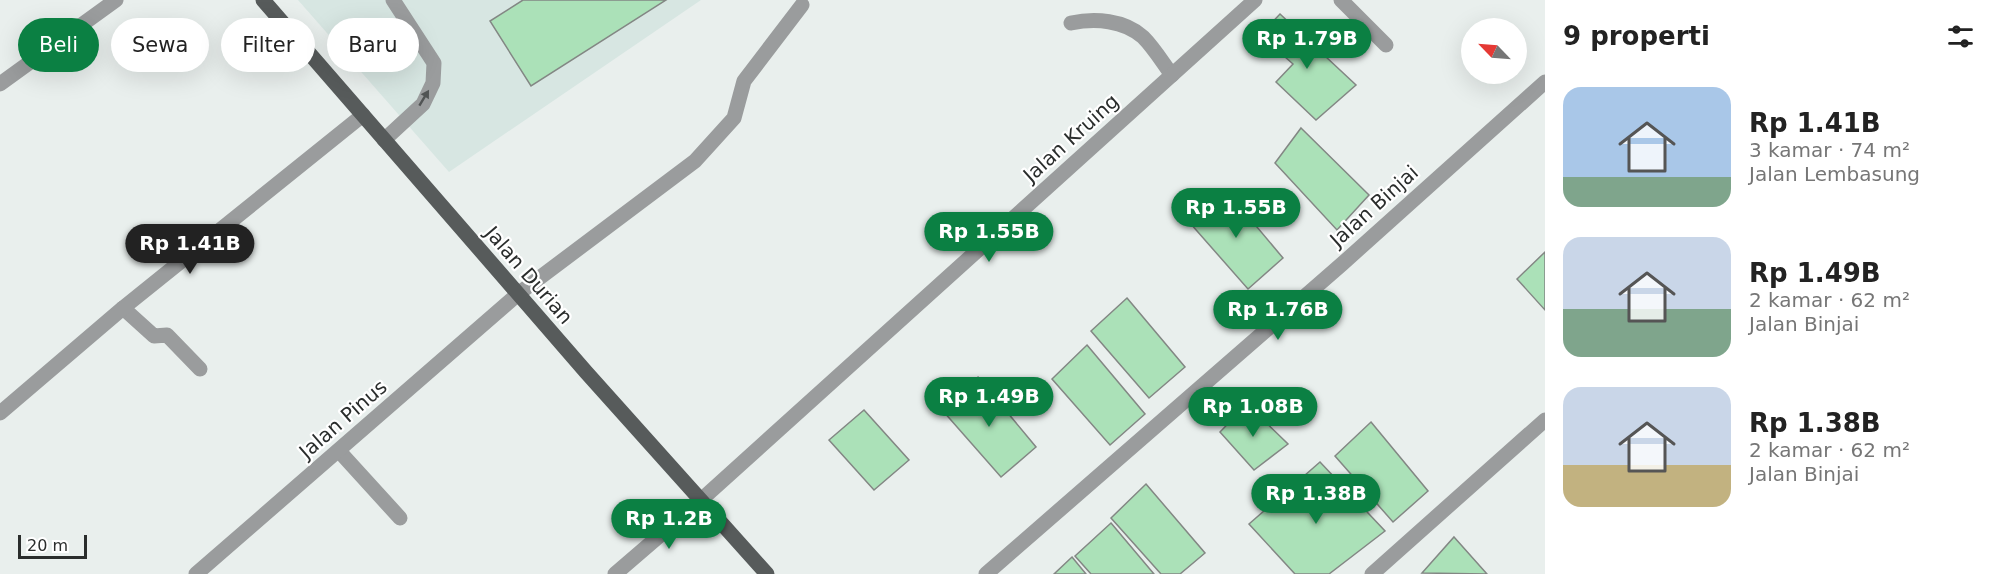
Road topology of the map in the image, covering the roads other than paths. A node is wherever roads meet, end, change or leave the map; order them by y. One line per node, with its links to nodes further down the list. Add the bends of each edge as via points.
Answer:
1 (116, 0): 11 (street)
2 (263, 0): 12 (main road, Jalan Durian)
3 (393, 0): 13 (street, one-way to 3, via 423,104 433,83 434,63)
4 (1255, 0): 9 (street, Jalan Kruing)
5 (1341, 0): 8 (street)
6 (802, 4): 14 (street, Jalan Pinus, via 744,81 734,118 695,161)
7 (1071, 23): 9 (street, via 1084,20 1120,24 1142,37)
8 (1386, 45)
9 (1172, 75): 20 (street, Jalan Kruing)
10 (1545, 82): 25 (street, Jalan Binjai)
11 (0, 84)
12 (363, 115): 13 (main road, Jalan Durian); 15 (street)
13 (384, 140): 14 (main road, Jalan Durian)
14 (518, 294): 19 (street, Jalan Pinus); 20 (main road, Jalan Durian)
15 (123, 308): 16 (street, via 154,336 167,335); 17 (street)
16 (200, 369)
17 (0, 413)
18 (1545, 420): 26 (street)
19 (339, 451): 21 (street); 22 (street, Jalan Pinus)
20 (701, 500): 23 (street, Jalan Kruing); 24 (main road, Jalan Durian)
21 (399, 518)
22 (196, 574)
23 (615, 574)
24 (767, 574)
25 (986, 574)
26 (1372, 574)

